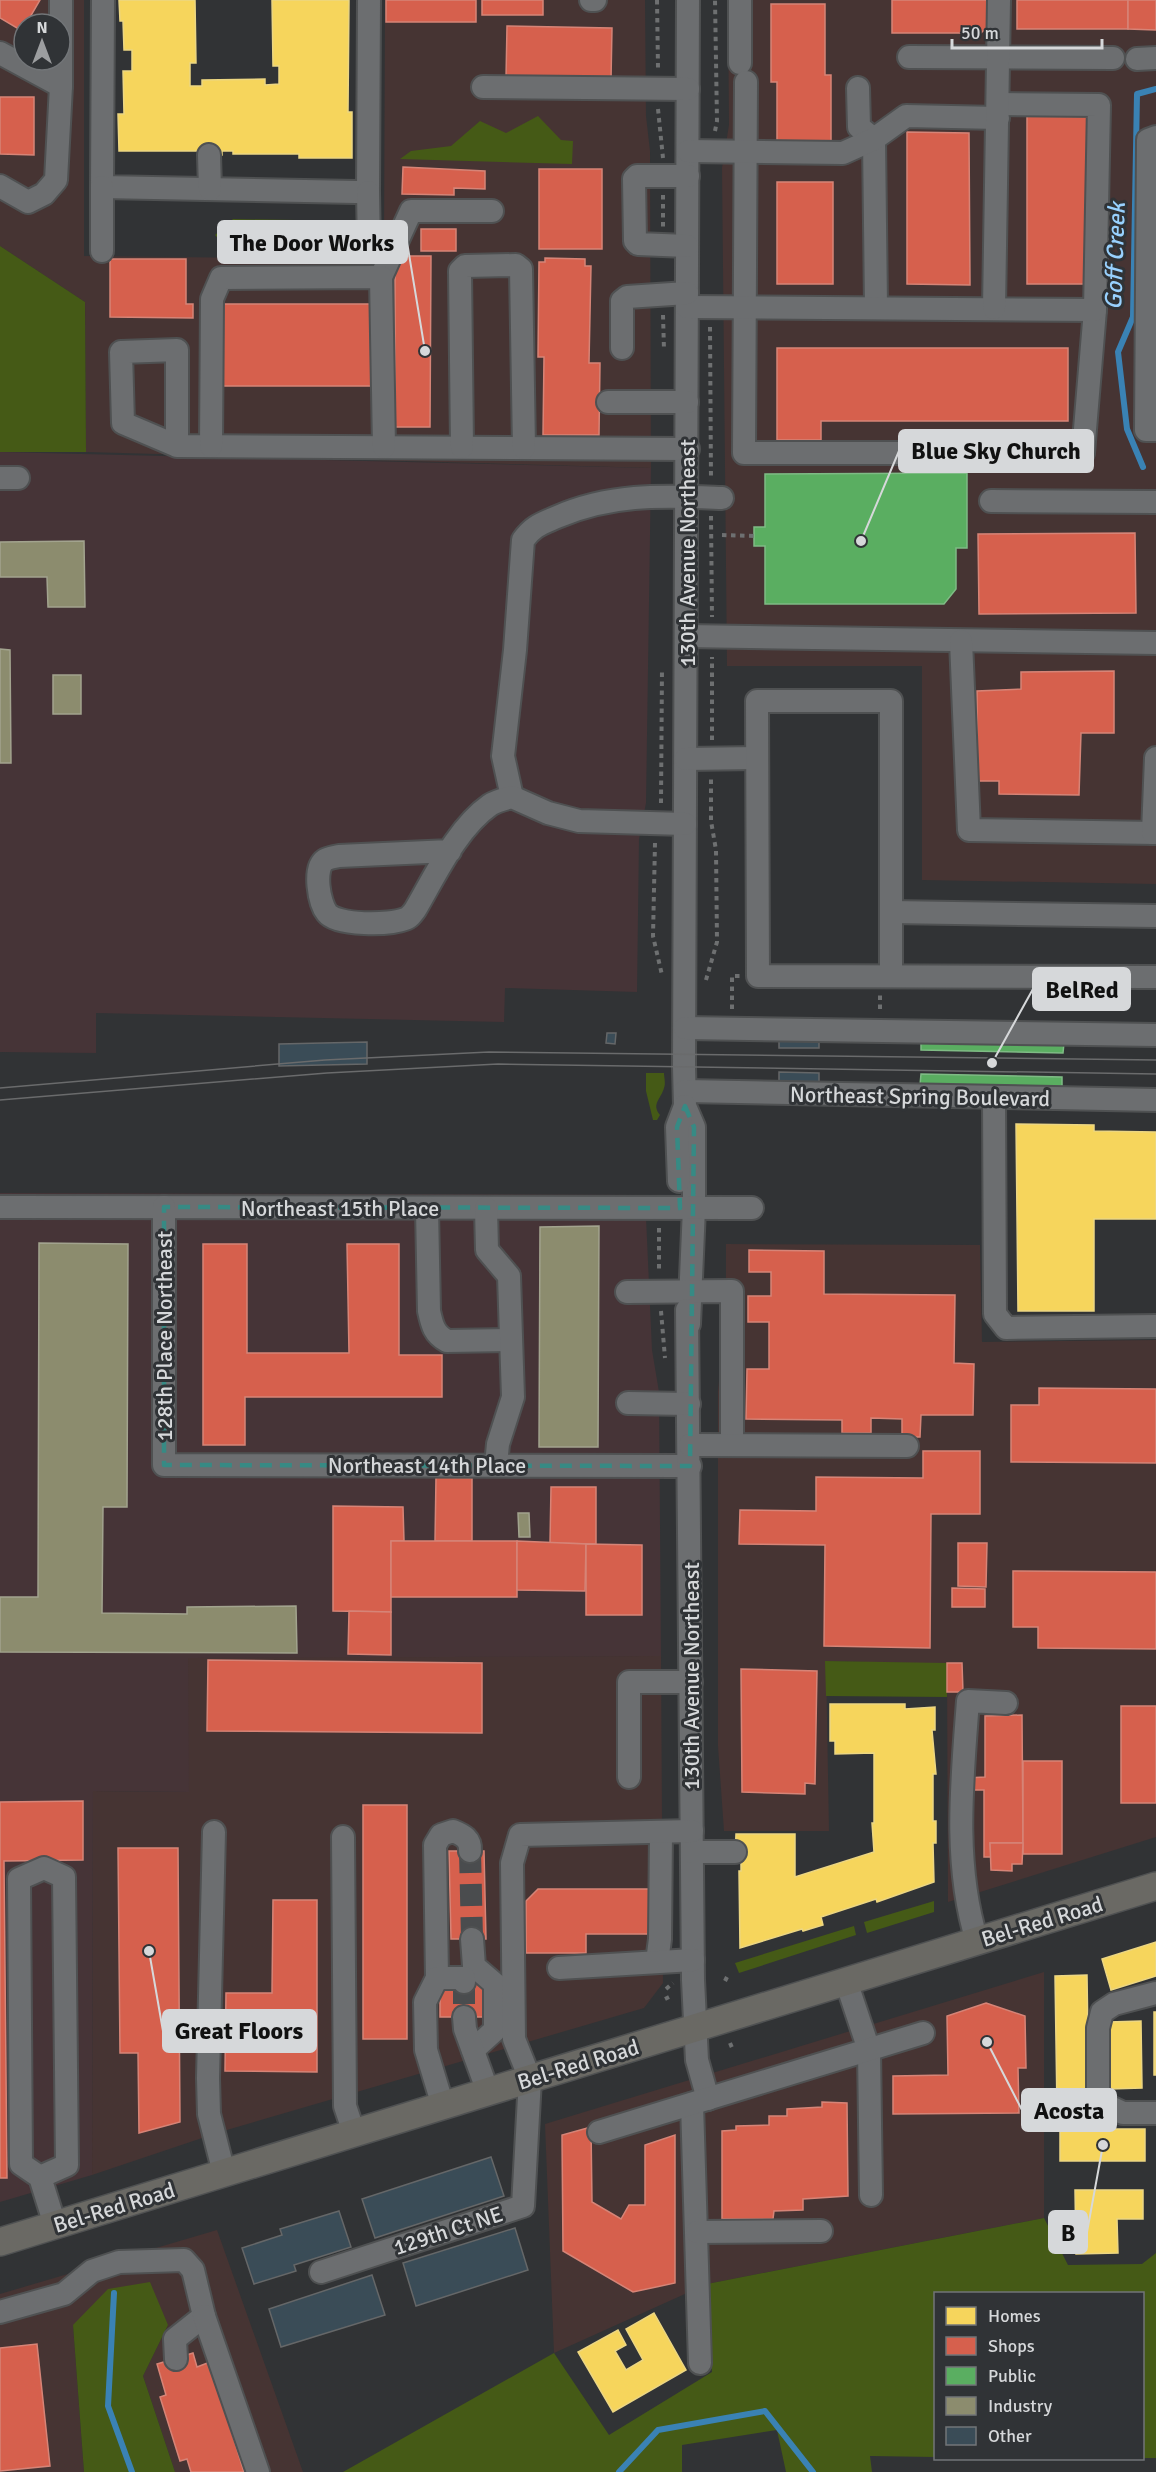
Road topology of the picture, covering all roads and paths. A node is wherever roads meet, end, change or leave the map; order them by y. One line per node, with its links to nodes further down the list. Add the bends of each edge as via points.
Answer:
1 (62, 0): 13 (street)
2 (103, 0): 25 (street)
3 (369, 0): 27 (street)
4 (591, 0): 5 (street)
5 (595, 0)
6 (688, 0): 16 (street, 130th Avenue Northeast)
7 (740, 0): 21 (street)
8 (999, 0): 11 (street)
9 (0, 53): 13 (street)
10 (909, 57): 11 (street)
11 (998, 58): 12 (street); 17 (street)
12 (1113, 58)
13 (62, 86): 24 (street, via 57,180 44,194 28,202)
14 (483, 87): 16 (street)
15 (858, 88): 19 (street, via 859,127)
16 (688, 89): 20 (street, 130th Avenue Northeast)
17 (998, 111): 19 (street, via 906,116); 36 (street); 37 (street, via 1099,105)
18 (1152, 138): 41 (street, via 1146,430)
19 (874, 139): 21 (street, via 843,153); 35 (street)
20 (688, 151): 21 (street); 23 (street, 130th Avenue Northeast)
21 (745, 152): 34 (street)
22 (209, 154): 26 (street)
23 (688, 176): 29 (street, 130th Avenue Northeast); 29 (street, via 634,179 635,241)
24 (0, 186)
25 (102, 188): 26 (street); 31 (street)
26 (210, 189): 27 (street)
27 (368, 192): 30 (street)
28 (492, 211): 32 (street, via 411,211)
29 (687, 246): 33 (street, 130th Avenue Northeast)
30 (369, 248)
31 (102, 251)
32 (381, 278): 43 (street, via 221,278 212,299); 44 (street)
33 (687, 300): 34 (street); 38 (street, via 627,297 622,301); 40 (street, 130th Avenue Northeast)
34 (745, 307): 35 (street); 37 (street, via 744,453 1083,453)
35 (876, 307): 36 (street)
36 (994, 308): 37 (street)
37 (1095, 310)
38 (622, 348)
39 (608, 402): 40 (street)
40 (687, 402): 47 (street, 130th Avenue Northeast)
41 (1156, 430)
42 (177, 446): 43 (street)
43 (211, 446): 44 (street)
44 (384, 447): 45 (street)
45 (462, 447): 46 (street); 46 (street, via 460,271 465,266 516,265 521,269)
46 (524, 448): 47 (street)
47 (688, 449): 48 (street, 130th Avenue Northeast)
48 (687, 496): 49 (street); 54 (street, 130th Avenue Northeast); 60 (street, via 624,498 573,510 531,528 523,540 502,756)
49 (722, 498)
50 (991, 501): 51 (street)
51 (1156, 502)
52 (722, 535): 53 (path)
53 (754, 536)
54 (686, 636): 55 (street); 59 (street, 130th Avenue Northeast)
55 (961, 641): 56 (street); 62 (street, via 969,830)
56 (1156, 643)
57 (758, 758): 59 (street); 64 (street, via 757,701 891,701); 66 (street)
58 (1156, 758): 62 (street)
59 (686, 759): 61 (street, 130th Avenue Northeast)
60 (512, 797): 61 (street, via 579,821); 63 (street, via 491,804)
61 (685, 824): 71 (street, 130th Avenue Northeast)
62 (1155, 833)
63 (450, 851): 63 (street, via 408,919 341,922 327,915 319,896 319,868 324,860)
64 (891, 912): 65 (street); 68 (street)
65 (1156, 916)
66 (758, 976): 68 (street); 70 (path, via 732,976)
67 (1156, 977): 68 (street)
68 (885, 984): 69 (path)
69 (880, 1009)
70 (732, 1012)
71 (685, 1028): 72 (street); 74 (street, 130th Avenue Northeast)
72 (1156, 1035)
73 (994, 1097): 74 (street, Northeast Spring Boulevard); 75 (street, Northeast Spring Boulevard); 84 (street, via 996,1314 1000,1321 1006,1328)
74 (685, 1099): 80 (street, 130th Avenue Northeast, via 677,1127)
75 (1156, 1100)
76 (0, 1207): 77 (street, Northeast 15th Place)
77 (164, 1207): 78 (street, Northeast 15th Place); 91 (street, 128th Place Northeast)
78 (427, 1208): 79 (street, Northeast 15th Place); 85 (street, via 429,1311 438,1336 447,1341)
79 (486, 1208): 80 (street, Northeast 15th Place); 85 (street, via 487,1251 509,1276)
80 (687, 1208): 81 (street, Northeast 15th Place); 83 (street, 130th Avenue Northeast)
81 (753, 1208)
82 (627, 1292): 83 (street)
83 (688, 1292): 87 (street, 130th Avenue Northeast); 88 (street, via 732,1291)
84 (1156, 1326)
85 (511, 1340): 92 (street, via 513,1397 498,1444)
86 (628, 1403): 87 (street)
87 (689, 1404): 90 (street, 130th Avenue Northeast)
88 (732, 1446): 89 (street, Northeast 14th Place); 90 (street, Northeast 14th Place)
89 (908, 1446)
90 (690, 1456): 92 (street, Northeast 14th Place); 93 (street, 130th Avenue Northeast)
91 (164, 1465): 92 (street, Northeast 14th Place)
92 (496, 1465)
93 (691, 1682): 95 (street, via 629,1682); 99 (street, 130th Avenue Northeast)
94 (1006, 1703): 104 (street, via 968,1701 962,1789 963,1883)
95 (628, 1777)
96 (214, 1832): 128 (street, via 209,2114)
97 (661, 1832): 99 (street); 106 (street); 119 (street, via 520,1836 512,1863 514,2039)
98 (343, 1837): 126 (street, via 345,2106)
99 (692, 1841): 101 (street); 105 (street, 130th Avenue Northeast)
100 (470, 1851): 108 (street, via 465,1836 453,1830 441,1836 435,1845)
101 (735, 1852)
102 (1156, 1886): 104 (main road, Bel-Red Road)
103 (472, 1939): 116 (street, via 474,1966 495,1984 495,2030)
104 (977, 1941): 109 (main road, Bel-Red Road)
105 (693, 1960): 106 (street); 113 (street, 130th Avenue Northeast)
106 (657, 1962): 107 (street)
107 (559, 1968)
108 (437, 1978): 110 (street, via 464,1978); 122 (street, via 425,2002 426,2050)
109 (846, 1981): 113 (main road, Bel-Red Road); 118 (street)
110 (464, 1982)
111 (1156, 1993): 123 (street, via 1114,2004 1102,2012 1098,2028 1098,2092)
112 (464, 2017): 116 (street)
113 (694, 2028): 119 (main road, Bel-Red Road); 121 (street, 130th Avenue Northeast)
114 (923, 2033): 118 (street)
115 (730, 2043): 117 (path)
116 (473, 2050): 120 (street)
117 (733, 2050)
118 (869, 2050): 121 (street); 130 (street)
119 (530, 2079): 120 (main road, Bel-Red Road); 135 (street, 129th Ct NE, via 522,2206)
120 (488, 2092): 122 (main road, Bel-Red Road)
121 (700, 2102): 127 (street); 133 (street, 130th Avenue Northeast)
122 (443, 2106): 126 (main road, Bel-Red Road)
123 (1108, 2106): 124 (street, via 1123,2113); 125 (street, via 1096,2119)
124 (1156, 2113)
125 (1062, 2119)
126 (354, 2133): 128 (main road, Bel-Red Road)
127 (599, 2133)
128 (224, 2173): 131 (main road, Bel-Red Road)
129 (40, 2177): 129 (street, via 67,2165 64,1877 44,1868 19,1879 21,2164); 131 (street)
130 (871, 2195)
131 (55, 2225): 134 (main road, Bel-Red Road)
132 (821, 2231): 133 (street)
133 (697, 2232): 139 (street, 130th Avenue Northeast)
134 (0, 2242)
135 (321, 2272)
136 (0, 2312): 137 (street, via 64,2294 92,2271 119,2262 184,2260 194,2270)
137 (204, 2316): 138 (street, via 175,2339); 140 (street)
138 (176, 2359)
139 (700, 2363)
140 (258, 2472)

